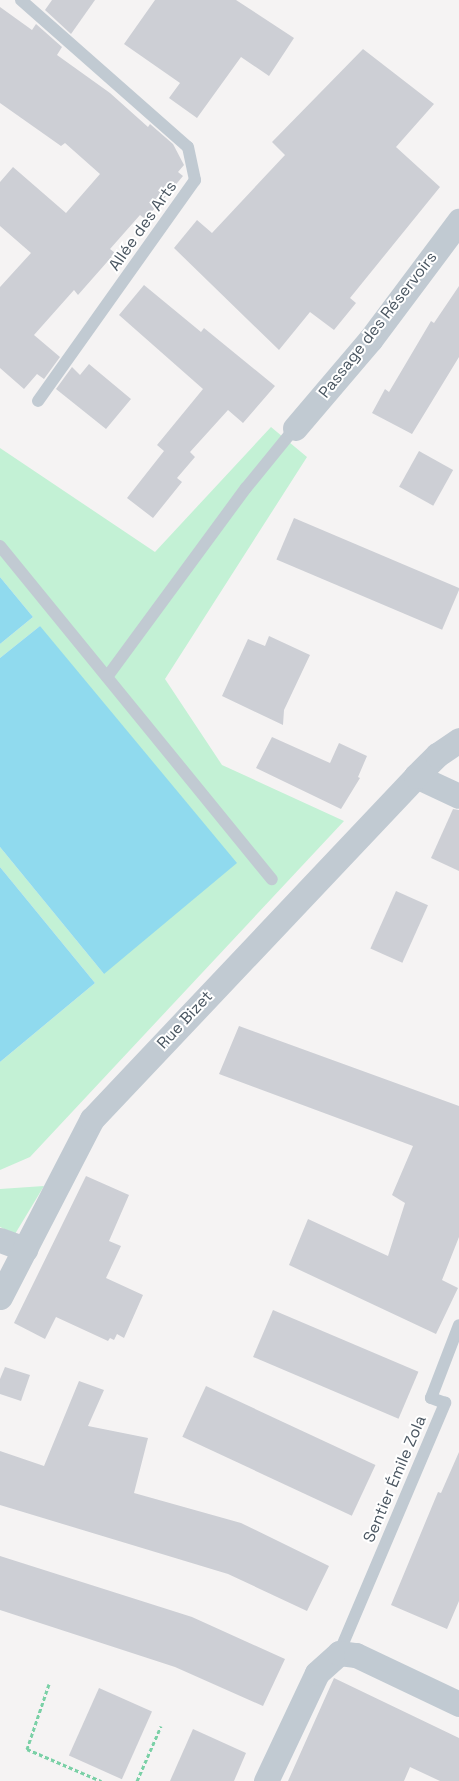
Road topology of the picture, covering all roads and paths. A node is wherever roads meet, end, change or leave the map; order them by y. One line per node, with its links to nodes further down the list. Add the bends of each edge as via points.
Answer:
1 (21, 0): 3 (lane, Allée des Arts, via 188,147 195,180)
2 (459, 221): 4 (street, Passage des Réservoirs, via 370,340)
3 (38, 401)
4 (295, 428): 6 (lane, via 246,488)
5 (0, 546): 6 (lane)
6 (107, 677): 10 (lane)
7 (459, 740): 8 (street, Rue Bizet, via 437,755)
8 (416, 776): 9 (street); 12 (street, Rue Bizet, via 92,1119)
9 (459, 796)
10 (272, 879)
11 (0, 1240): 12 (street)
12 (25, 1249): 13 (street, Rue Bizet)
13 (0, 1297)
14 (459, 1325): 15 (lane, Sentier Émile Zola, via 431,1398 445,1403)
15 (339, 1653): 17 (street, via 356,1655); 21 (street, via 317,1673)
16 (49, 1684): 19 (path, via 26,1749)
17 (459, 1704)
18 (161, 1726): 20 (path)
19 (101, 1781)
20 (137, 1781)
21 (266, 1781)

